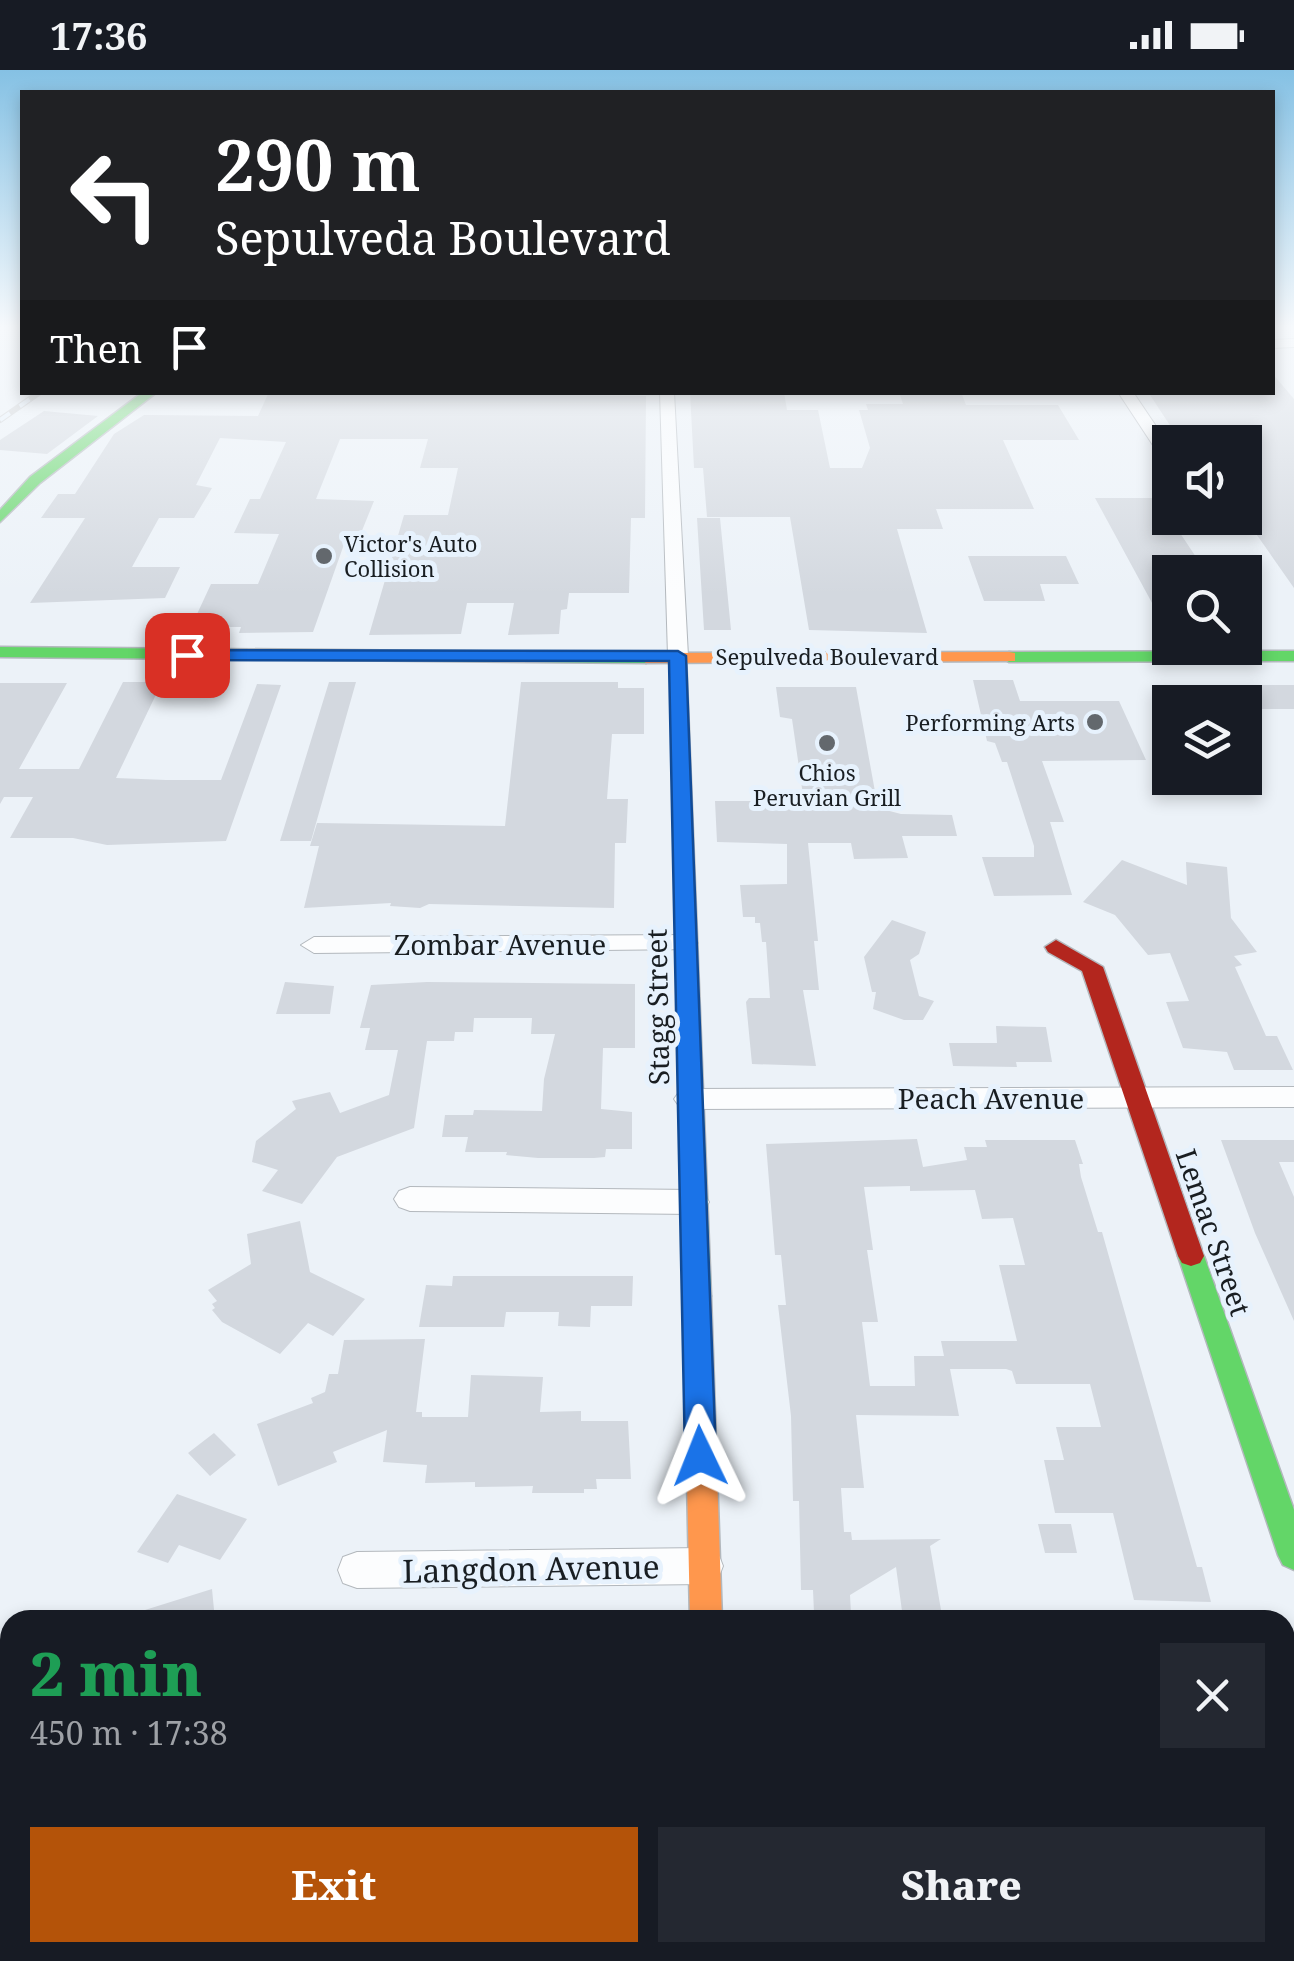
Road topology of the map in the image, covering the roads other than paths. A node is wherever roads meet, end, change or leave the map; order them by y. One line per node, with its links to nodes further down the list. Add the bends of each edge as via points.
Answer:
1 (118, 417): 3 (street, via 34,480)
2 (669, 417): 5 (street, Stagg Street)
3 (0, 518)
4 (0, 652): 5 (street, Sepulveda Boulevard)
5 (678, 656): 6 (street, Sepulveda Boulevard); 7 (street, Stagg Street)
6 (1294, 656)
7 (685, 943): 8 (street, Zombar Avenue); 12 (street, Stagg Street)
8 (314, 945)
9 (1056, 947): 10 (street, Lemac Street, via 1092,967)
10 (1136, 1097): 11 (street, Peach Avenue); 12 (street, Peach Avenue); 15 (street, Lemac Street)
11 (1294, 1097)
12 (689, 1099): 14 (street, Stagg Street)
13 (410, 1199): 14 (street)
14 (693, 1202): 16 (street, Stagg Street)
15 (1294, 1556)
16 (704, 1566): 17 (street, Langdon Avenue); 18 (street, Stagg Street)
17 (357, 1570)
18 (706, 1610)

